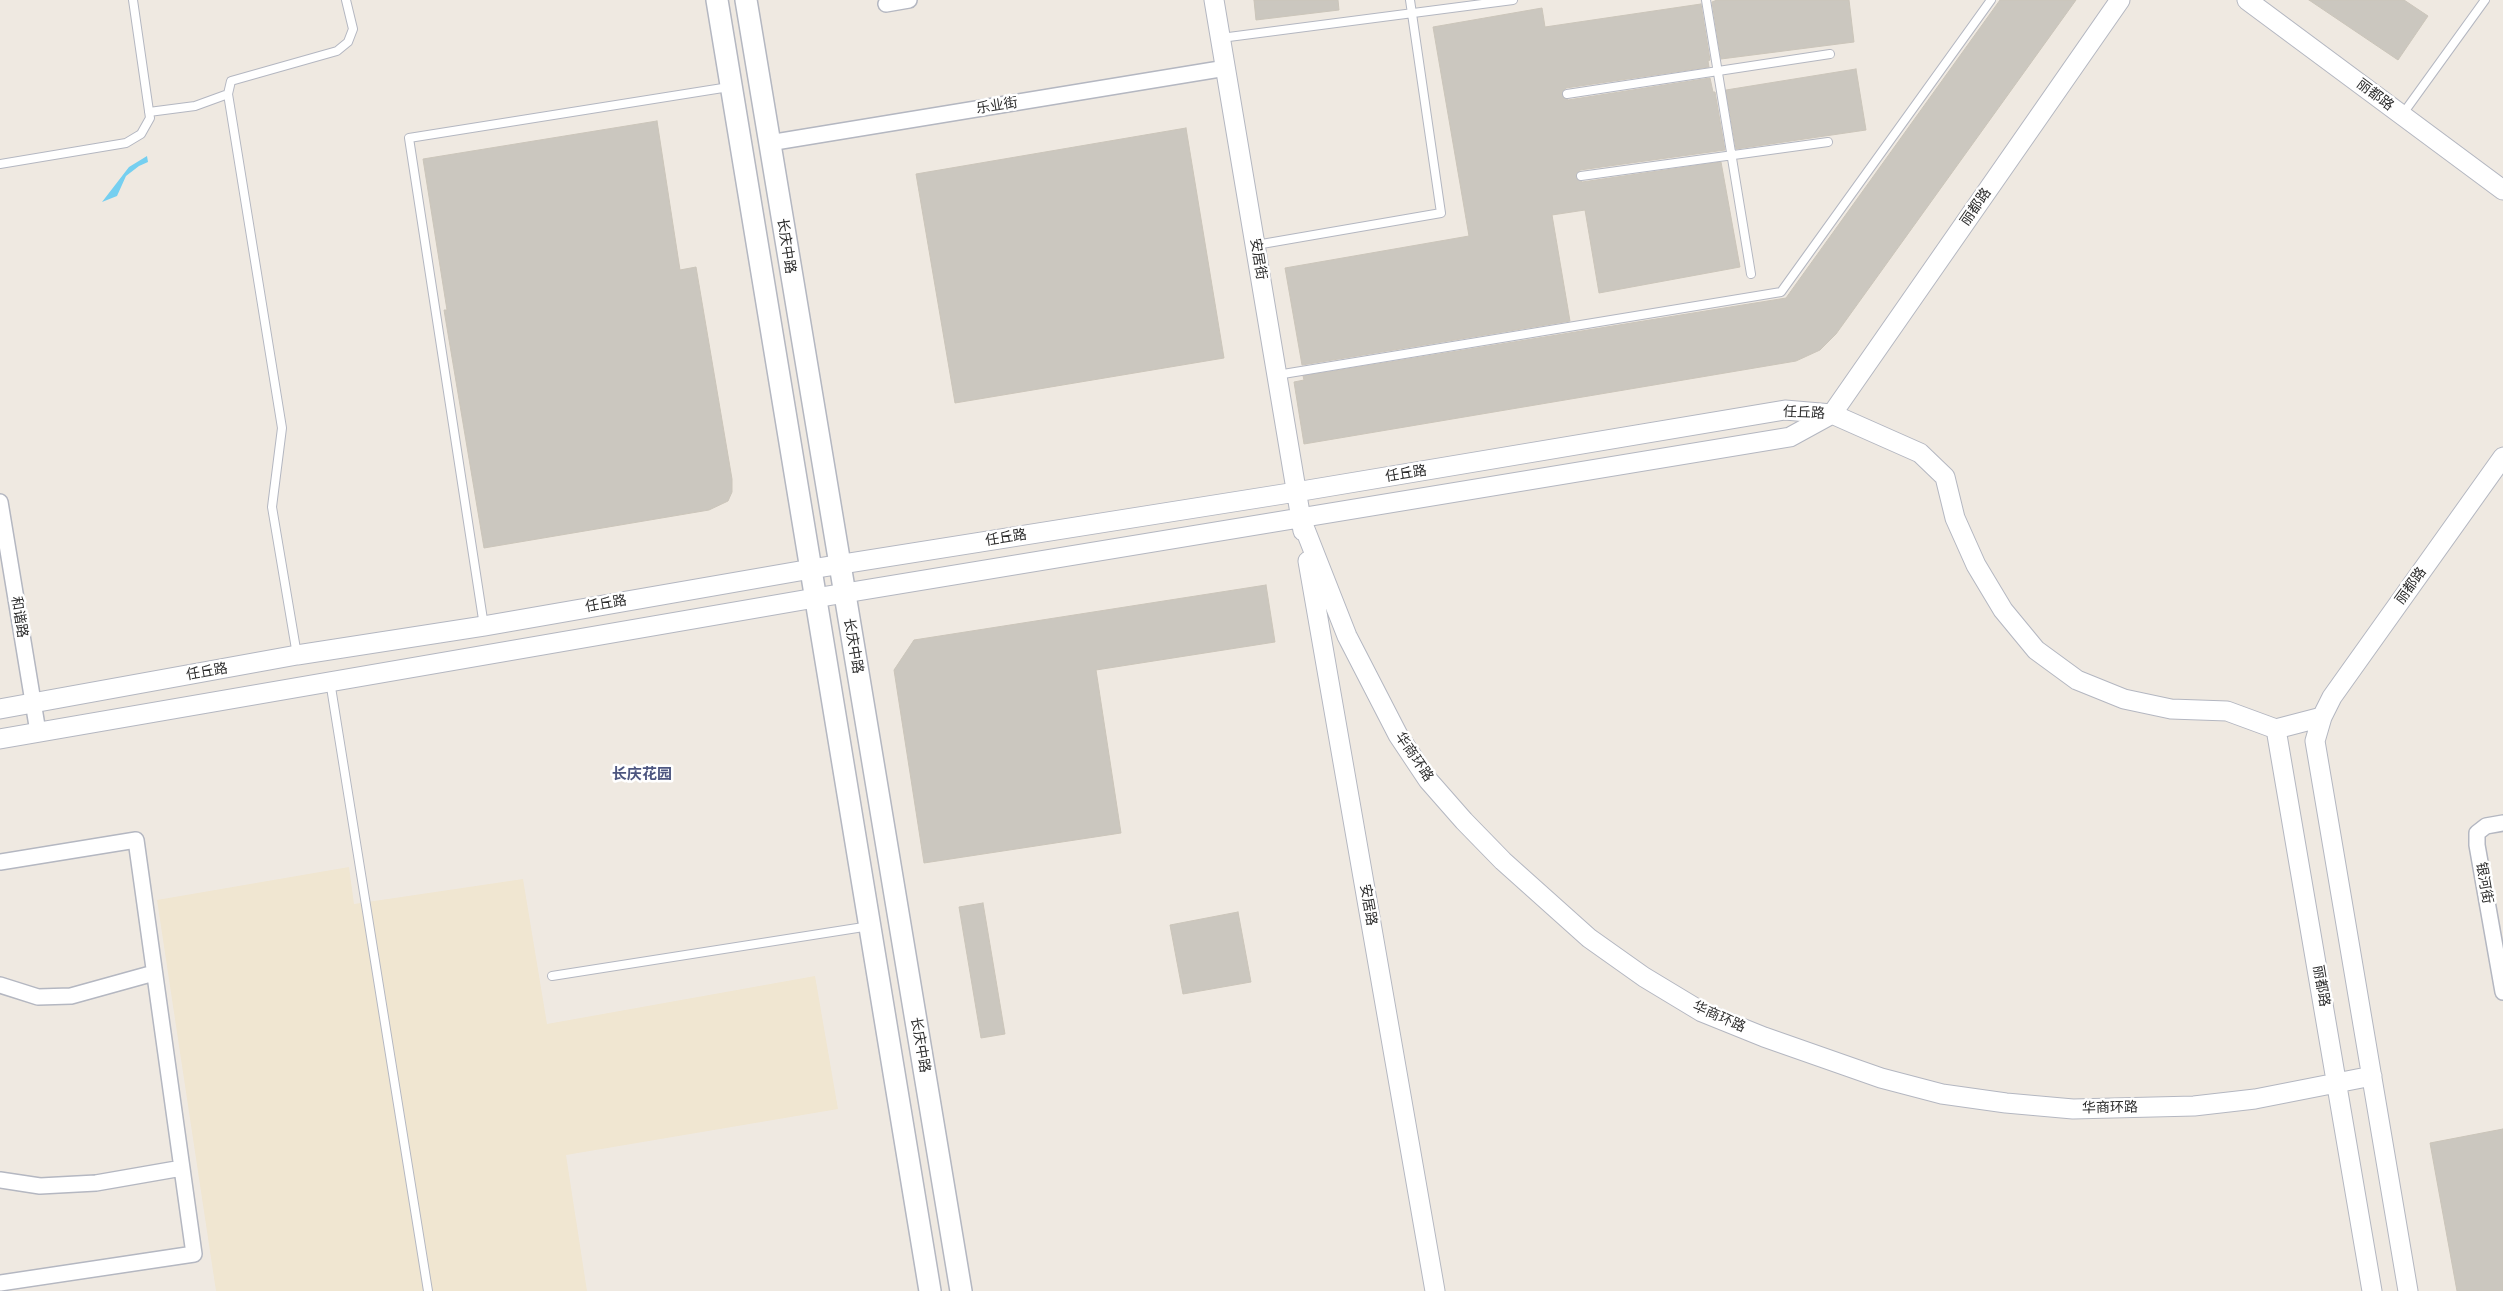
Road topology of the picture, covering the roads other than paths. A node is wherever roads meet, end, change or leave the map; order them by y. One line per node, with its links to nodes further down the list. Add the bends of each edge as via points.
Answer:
1 (133, 0): 23 (lane)
2 (346, 0): 21 (lane, via 354,28 348,42 337,51 231,81)
3 (717, 0): 20 (main road, 长庆中路)
4 (746, 0): 26 (main road, 长庆中路)
5 (910, 0): 14 (street)
6 (1214, 0): 16 (street, 安居街)
7 (1410, 0): 15 (lane)
8 (1513, 0): 15 (lane)
9 (1706, 0): 19 (lane)
10 (1990, 0): 33 (lane, via 1781,292)
11 (2120, 0): 34 (street, 丽都路)
12 (2247, 0): 24 (street, 丽都路)
13 (2485, 0): 24 (lane)
14 (886, 4)
15 (1412, 13): 16 (lane); 31 (lane, via 1441,213)
16 (1221, 38): 18 (street, 安居街)
17 (1830, 54): 19 (lane)
18 (1226, 68): 26 (street, 乐业街); 31 (street, 安居街)
19 (1718, 71): 22 (lane); 27 (lane)
20 (731, 87): 40 (main road, 长庆中路); 43 (lane, via 409,138)
21 (228, 94): 23 (lane, via 195,106); 44 (lane, via 282,428 272,507)
22 (1567, 94)
23 (150, 112): 28 (lane, via 141,134 126,143)
24 (2402, 115): 30 (street, 丽都路)
25 (1828, 142): 27 (lane)
26 (769, 143): 39 (main road, 长庆中路)
27 (1732, 155): 29 (lane); 32 (lane)
28 (0, 164)
29 (1581, 176)
30 (2503, 190)
31 (1255, 245): 33 (street, 安居街)
32 (1751, 274)
33 (1277, 374): 36 (street, 安居街)
34 (1832, 414): 36 (street, 任丘路, via 1785,410); 38 (street, 任丘路, via 1790,437); 49 (street, via 1920,453 1946,477 1956,518 1976,565 2002,610 2036,650 2077,680 2124,699 2171,709 2226,710)
35 (2503, 457): 48 (street, 丽都路, via 2332,697)
36 (1296, 492): 38 (street, 安居街); 39 (street, 任丘路)
37 (0, 502): 46 (street, 和谐路)
38 (1301, 519): 41 (street, 任丘路); 60 (street, 华商环路, via 1347,636 1398,735 1428,780 1503,861 1589,938 1702,1012 1882,1078 1942,1094 2006,1103 2073,1109 2194,1106 2255,1099); 67 (street, 安居路)
39 (839, 564): 40 (street, 任丘路); 41 (main road, 长庆中路)
40 (811, 569): 42 (main road, 长庆中路); 43 (street, 任丘路)
41 (844, 593): 42 (street, 任丘路); 66 (main road, 长庆中路)
42 (815, 598): 45 (street, 任丘路); 54 (main road, 长庆中路)
43 (484, 626): 44 (street, 任丘路)
44 (297, 655): 46 (street, 任丘路)
45 (330, 681): 50 (street, 任丘路); 64 (lane)
46 (33, 704): 47 (street, 任丘路); 50 (street, 和谐路)
47 (0, 710)
48 (2322, 716): 49 (street); 59 (street, 丽都路, via 2315,741)
49 (2276, 729): 60 (street, 丽都路)
50 (38, 732): 51 (street, 任丘路)
51 (0, 738)
52 (2503, 823): 58 (street, 银河街, via 2486,826 2477,833)
53 (0, 862): 55 (street, via 136,840)
54 (872, 926): 56 (lane); 65 (main road, 长庆中路)
55 (154, 973): 57 (street, via 71,996 38,996); 61 (street)
56 (552, 976)
57 (0, 985)
58 (2503, 992)
59 (2372, 1076): 60 (street, 华商环路); 69 (street, 丽都路)
60 (2338, 1082): 68 (street, 丽都路)
61 (182, 1168): 62 (street, via 96,1183 40,1186); 63 (street, via 194,1254)
62 (0, 1180)
63 (0, 1283)
64 (428, 1291)
65 (930, 1291)
66 (961, 1291)
67 (1435, 1291)
68 (2372, 1291)
69 (2408, 1291)

